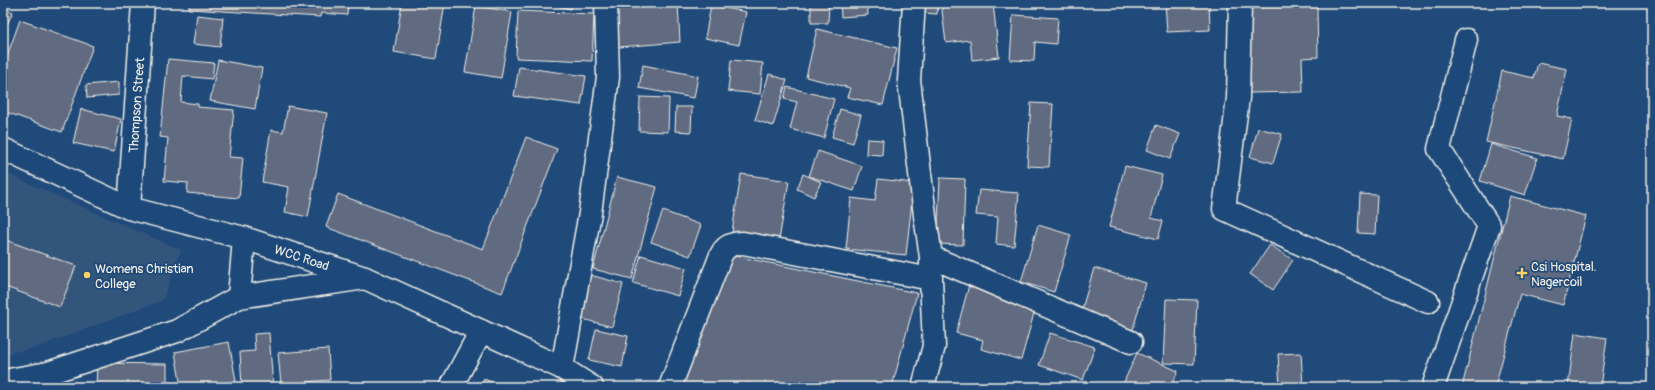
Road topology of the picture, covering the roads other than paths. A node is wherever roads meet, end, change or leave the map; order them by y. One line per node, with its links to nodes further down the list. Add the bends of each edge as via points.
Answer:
1 (143, 3): 7 (street, Thompson Street)
2 (606, 3): 16 (street, via 608,77 590,213)
3 (914, 3): 9 (street, via 909,80)
4 (1240, 3): 13 (street, via 1238,98 1224,209)
5 (1466, 40): 23 (street, via 1439,149 1489,226)
6 (3, 149): 7 (street, WCC Road)
7 (129, 208): 8 (street, WCC Road)
8 (244, 238): 10 (street, WCC Road); 12 (street)
9 (931, 257): 11 (street); 15 (street)
10 (365, 278): 12 (street); 14 (street, WCC Road)
11 (931, 279): 21 (street, via 736,243 723,250); 22 (street, via 934,346)
12 (239, 297): 17 (street, via 176,331)
13 (1428, 302)
14 (481, 330): 16 (street, WCC Road); 19 (street)
15 (1130, 342)
16 (562, 368): 20 (street, WCC Road)
17 (45, 380): 18 (street)
18 (3, 381)
19 (451, 387)
20 (592, 387)
21 (670, 387)
22 (923, 387)
23 (1433, 387)

